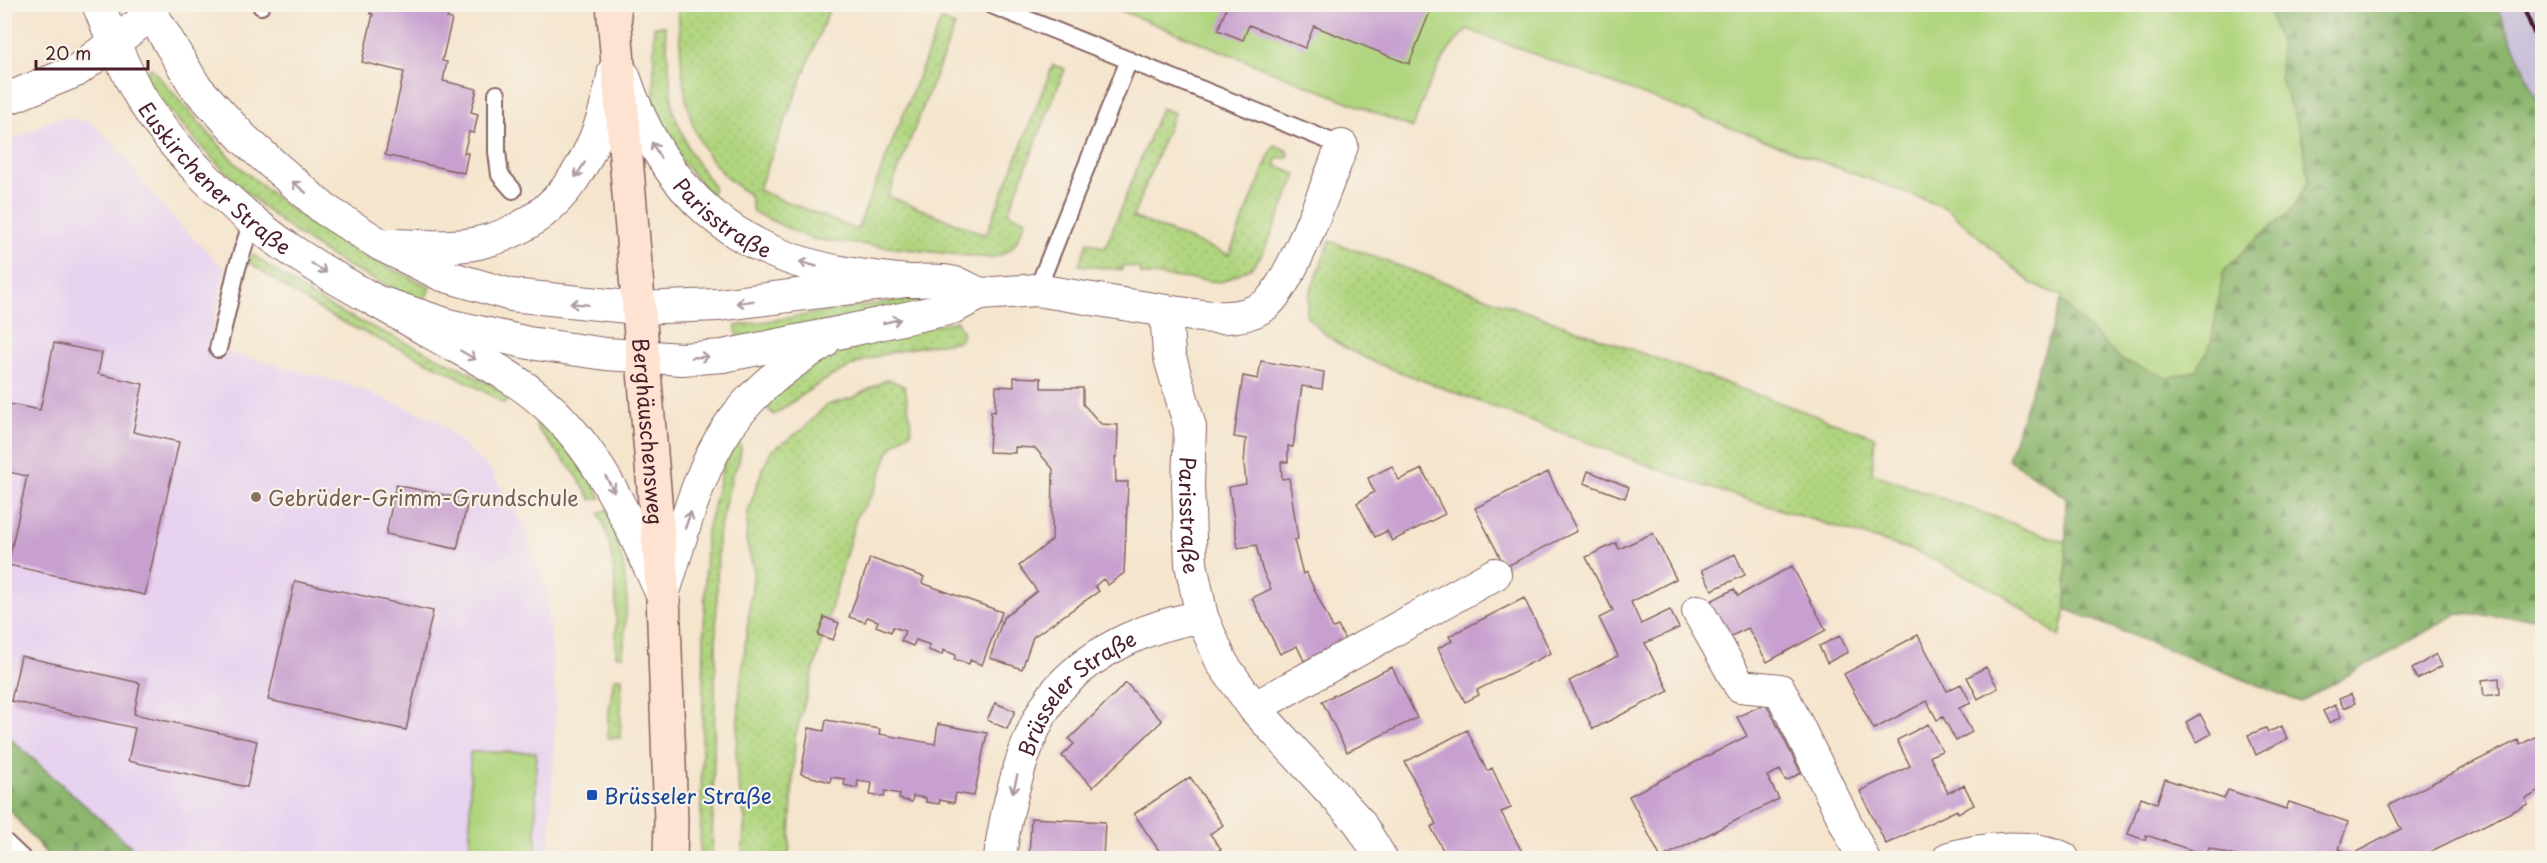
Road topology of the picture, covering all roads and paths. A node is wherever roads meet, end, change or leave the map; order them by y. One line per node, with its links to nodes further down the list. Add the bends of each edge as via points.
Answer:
1 (98, 4): 5 (street, Euskirchener Straße)
2 (612, 4): 6 (main road, Berghäuschensweg)
3 (989, 4): 7 (lane)
4 (154, 8): 5 (street); 13 (street, Euskirchener Straße, one-way to 4, via 324,209 244,139 195,86)
5 (113, 42): 9 (street, via 76,70); 12 (street, Euskirchener Straße, via 138,92 163,129)
6 (617, 55): 13 (street, one-way to 13, via 607,109 596,139 580,170 547,210 517,228 478,243 447,247); 14 (street, Parisstraße, one-way to 6, via 836,272 790,259 750,241 707,211 662,161 632,100); 18 (main road, Berghäuschensweg)
7 (1129, 60): 10 (lane); 15 (lane)
8 (497, 94): 11 (lane, via 500,175)
9 (4, 100)
10 (1342, 146): 19 (street, Parisstraße, via 1290,270 1264,306 1222,318)
11 (513, 190)
12 (252, 221): 17 (street, Euskirchener Straße, one-way to 17, via 333,277); 21 (lane)
13 (381, 245): 18 (street, Euskirchener Straße, one-way to 13, via 511,295 442,275)
14 (907, 281): 16 (street, Parisstraße, via 951,282); 18 (street, Parisstraße, one-way to 18, via 718,305)
15 (1037, 290): 16 (street, Parisstraße); 19 (street, Parisstraße)
16 (980, 294): 20 (street, Parisstraße, one-way to 16, via 952,308)
17 (382, 303): 22 (street, Euskirchener Straße, via 448,325 528,343); 24 (street, Euskirchener Straße, one-way to 24, via 515,381 558,416 601,468)
18 (638, 308): 22 (main road, Berghäuschensweg)
19 (1166, 311): 26 (street, Parisstraße, via 1169,354 1190,427 1191,564)
20 (842, 332): 22 (street, Parisstraße, one-way to 20, via 723,356); 24 (street, Parisstraße, one-way to 20, via 720,438 768,381)
21 (218, 350)
22 (642, 357): 24 (main road, Berghäuschensweg)
23 (1495, 574): 27 (street)
24 (663, 595): 30 (main road, Berghäuschensweg)
25 (1698, 611): 33 (street, via 1740,686 1780,690)
26 (1202, 616): 27 (street, Parisstraße, via 1222,663); 31 (street, Brüsseler Straße, one-way to 31, via 1159,626 1125,642 1084,667 1060,688 1041,714 1019,771)
27 (1254, 708): 32 (street, Parisstraße, via 1359,822)
28 (4, 841): 29 (lane)
29 (22, 858)
30 (670, 858)
31 (1000, 858)
32 (1381, 858)
33 (1863, 858)
34 (1949, 858): 35 (street, via 2028,848)
35 (2063, 858)

